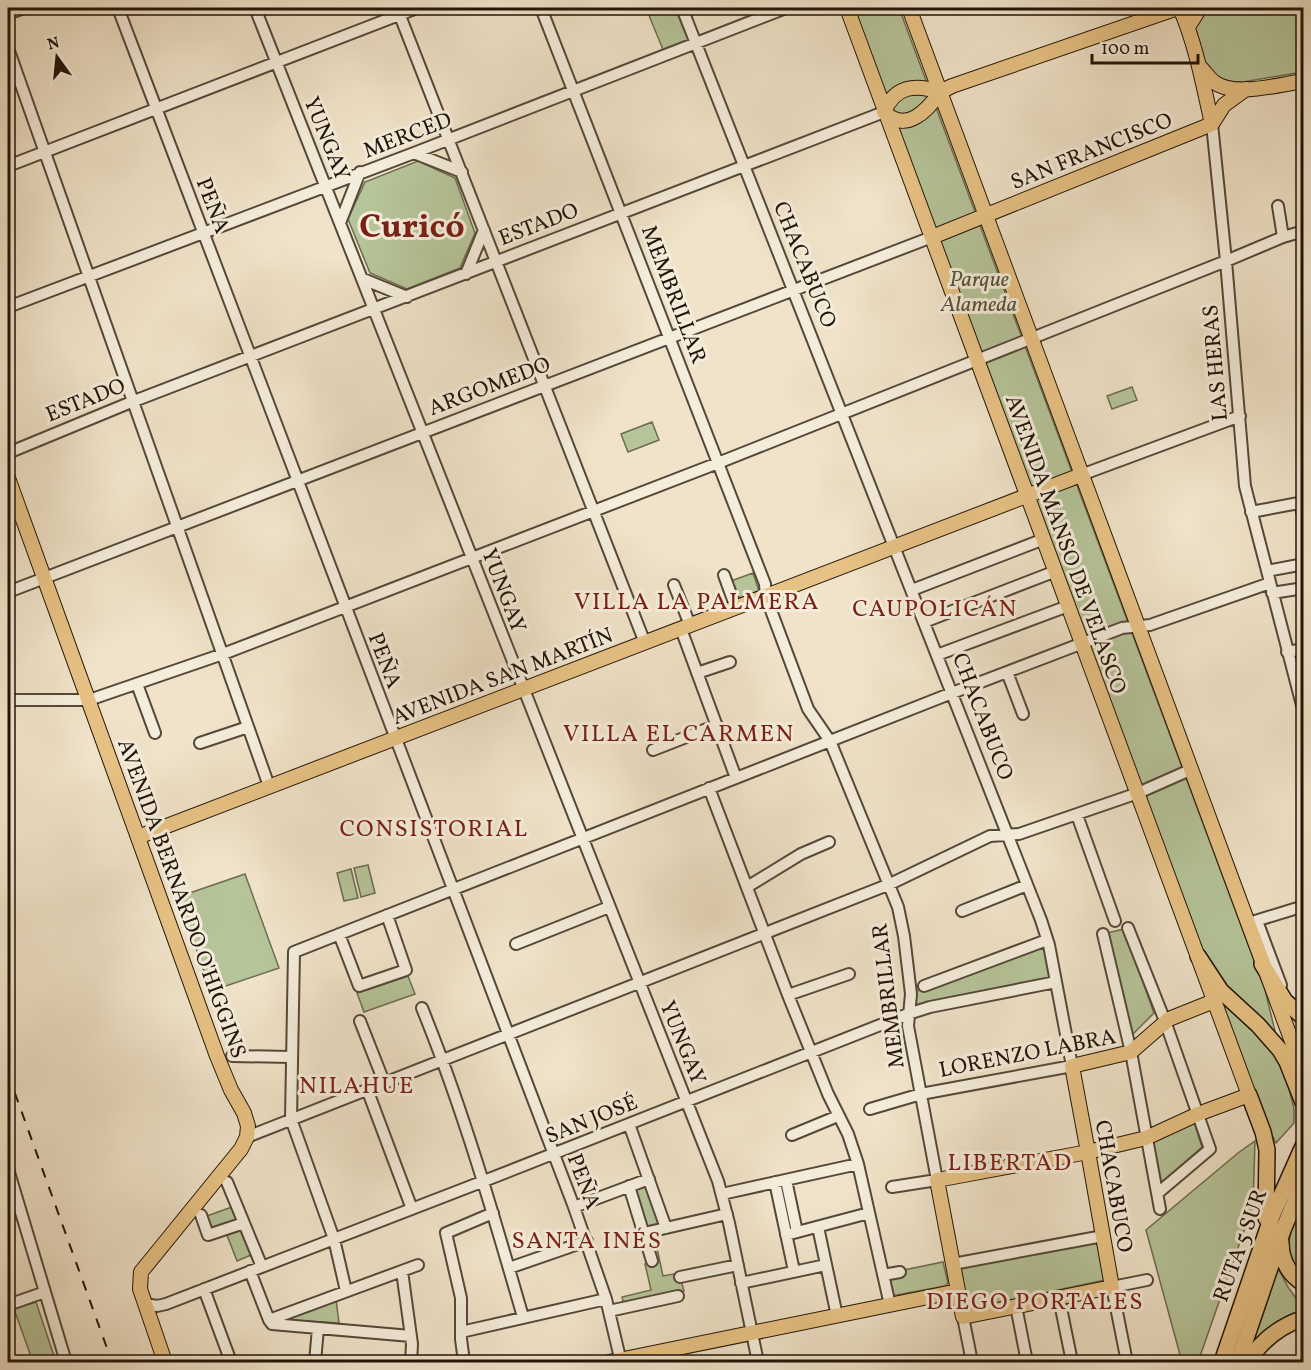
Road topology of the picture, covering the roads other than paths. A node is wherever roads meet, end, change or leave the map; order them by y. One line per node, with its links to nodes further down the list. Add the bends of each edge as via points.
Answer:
1 (24, 8): 13 (street)
2 (118, 8): 23 (street, PEÑA)
3 (255, 8): 17 (street, YUNGAY)
4 (417, 8): 12 (street)
5 (541, 8): 21 (street, MEMBRILLAR)
6 (682, 8): 15 (street, CHACABUCO)
7 (786, 8): 15 (street, MERCED)
8 (847, 8): 24 (main road, AVENIDA MANSO DE VELASCO)
9 (909, 8): 22 (main road, AVENIDA MANSO DE VELASCO)
10 (1179, 8): 14 (main road, LAS HERAS); 22 (main road)
11 (1200, 8): 14 (main road)
12 (398, 11): 17 (street); 26 (street)
13 (8, 14)
14 (1188, 27): 18 (main road, LAS HERAS)
15 (696, 43): 21 (street, MERCED); 30 (street, CHACABUCO)
16 (8, 48): 27 (street)
17 (277, 62): 23 (street); 33 (street, YUNGAY)
18 (1199, 66): 20 (main road, via 1221,86); 25 (main road, LAS HERAS)
19 (1302, 80): 20 (main road)
20 (1246, 89): 25 (main road, via 1224,105)
21 (574, 90): 26 (street, MERCED); 35 (street, MEMBRILLAR)
22 (940, 92): 24 (main road, via 908,88 894,97); 24 (main road, via 917,117 898,121); 36 (main road, AVENIDA MANSO DE VELASCO)
23 (156, 109): 27 (street); 40 (street, PEÑA)
24 (888, 111): 30 (street, ESTADO); 41 (main road, AVENIDA MANSO DE VELASCO)
25 (1212, 124): 36 (main road, SAN FRANCISCO); 43 (street, LAS HERAS)
26 (449, 139): 28 (street, MERCED); 32 (street)
27 (45, 152): 29 (street); 46 (street)
28 (414, 153): 31 (street, MERCED); 32 (street)
29 (8, 166)
30 (745, 166): 35 (street, ESTADO); 48 (street, CHACABUCO)
31 (360, 172): 33 (street, MERCED); 37 (street)
32 (462, 172): 38 (street)
33 (326, 186): 37 (street, YUNGAY); 40 (street, MERCED)
34 (1278, 206): 42 (street)
35 (622, 213): 44 (street, ESTADO); 52 (street, MEMBRILLAR)
36 (986, 214): 41 (main road, ARGOMEDO); 53 (main road, AVENIDA MANSO DE VELASCO)
37 (340, 223): 47 (street, YUNGAY)
38 (484, 230): 44 (street); 45 (street)
39 (1304, 231): 42 (street)
40 (203, 233): 46 (street, MERCED); 54 (street, PEÑA)
41 (932, 237): 48 (street, ARGOMEDO); 55 (main road, AVENIDA MANSO DE VELASCO)
42 (1283, 237): 43 (street)
43 (1226, 261): 53 (street); 59 (street, LAS HERAS)
44 (497, 262): 45 (street, ESTADO); 56 (street)
45 (466, 274): 49 (street, ESTADO)
46 (89, 276): 50 (street, MERCED); 57 (street)
47 (363, 279): 49 (street); 51 (street, YUNGAY)
48 (794, 290): 52 (street, ARGOMEDO); 58 (street, CHACABUCO)
49 (407, 297): 51 (street, ESTADO)
50 (8, 308)
51 (374, 310): 54 (street, ESTADO); 60 (street, YUNGAY)
52 (670, 338): 56 (street, ARGOMEDO); 62 (street, MEMBRILLAR)
53 (1031, 339): 55 (street); 63 (main road, AVENIDA MANSO DE VELASCO)
54 (250, 357): 57 (street, ESTADO); 65 (street, PEÑA)
55 (976, 360): 58 (street); 66 (main road, AVENIDA MANSO DE VELASCO)
56 (545, 386): 60 (street, ARGOMEDO); 68 (street)
57 (133, 402): 61 (street, ESTADO); 71 (street)
58 (842, 413): 62 (street); 73 (street, CHACABUCO)
59 (1240, 416): 63 (street); 69 (street, LAS HERAS)
60 (423, 433): 65 (street, ARGOMEDO); 74 (street, YUNGAY)
61 (8, 453)
62 (718, 463): 68 (street); 85 (street, MEMBRILLAR, via 765,584)
63 (1081, 475): 66 (main road, AVENIDA SAN MARTÍN); 90 (main road, AVENIDA MANSO DE VELASCO)
64 (8, 478): 79 (main road, AVENIDA BERNARDO O'HIGGINS)
65 (297, 482): 71 (street, ARGOMEDO); 87 (street, PEÑA)
66 (1027, 495): 72 (main road, AVENIDA MANSO DE VELASCO); 73 (main road, AVENIDA SAN MARTÍN)
67 (1302, 503): 69 (street); 70 (street)
68 (594, 510): 74 (street); 92 (street)
69 (1251, 512): 77 (street, LAS HERAS)
70 (1304, 520)
71 (178, 528): 79 (street, ARGOMEDO); 96 (street)
72 (1044, 539): 76 (main road, AVENIDA MANSO DE VELASCO); 83 (street)
73 (895, 547): 83 (street, CHACABUCO); 85 (main road, AVENIDA SAN MARTÍN)
74 (472, 558): 87 (street); 102 (street, YUNGAY)
75 (1304, 564): 77 (street)
76 (1056, 571): 86 (main road, AVENIDA MANSO DE VELASCO); 89 (street)
77 (1267, 571): 81 (street, LAS HERAS)
78 (724, 575): 88 (street)
79 (44, 579): 84 (street, ARGOMEDO); 105 (main road, AVENIDA BERNARDO O'HIGGINS)
80 (674, 585): 91 (street)
81 (1271, 588): 82 (street); 90 (street); 95 (street, LAS HERAS)
82 (1304, 588)
83 (912, 590): 89 (street, CHACABUCO)
84 (8, 592)
85 (766, 597): 88 (main road, AVENIDA SAN MARTÍN); 112 (street, MEMBRILLAR, via 808,709)
86 (1068, 606): 93 (main road, AVENIDA MANSO DE VELASCO); 97 (street)
87 (345, 607): 96 (street); 111 (street, PEÑA)
88 (736, 608): 91 (main road, AVENIDA SAN MARTÍN)
89 (924, 622): 97 (street, CHACABUCO)
90 (1137, 626): 93 (street); 115 (main road, AVENIDA MANSO DE VELASCO)
91 (686, 627): 92 (main road, AVENIDA SAN MARTÍN); 100 (street)
92 (645, 643): 102 (main road, AVENIDA SAN MARTÍN)
93 (1082, 644): 99 (street); 119 (main road, AVENIDA MANSO DE VELASCO)
94 (1304, 649): 95 (street)
95 (1287, 652): 106 (street, LAS HERAS)
96 (223, 654): 101 (street); 109 (street)
97 (937, 655): 103 (street, CHACABUCO)
98 (730, 662): 100 (street)
99 (1007, 672): 103 (street); 107 (street)
100 (697, 673): 108 (street)
101 (137, 684): 105 (street); 110 (street)
102 (523, 689): 111 (main road, AVENIDA SAN MARTÍN); 123 (street, YUNGAY)
103 (952, 693): 112 (street); 121 (street, CHACABUCO)
104 (8, 700): 105 (street)
105 (89, 700): 122 (main road, AVENIDA BERNARDO O'HIGGINS)
106 (1304, 713)
107 (1023, 714)
108 (717, 725): 114 (street); 116 (street)
109 (248, 727): 113 (street); 117 (street)
110 (155, 733)
111 (395, 738): 117 (main road, AVENIDA SAN MARTÍN); 128 (street, PEÑA)
112 (830, 741): 116 (street); 125 (street, MEMBRILLAR)
113 (200, 743)
114 (653, 750)
115 (1190, 770): 119 (street); 134 (main road, AVENIDA MANSO DE VELASCO)
116 (736, 778): 118 (street)
117 (269, 786): 122 (main road, AVENIDA SAN MARTÍN)
118 (709, 788): 123 (street); 127 (street)
119 (1138, 793): 120 (street); 141 (main road, AVENIDA MANSO DE VELASCO)
120 (1077, 815): 121 (street); 133 (street)
121 (1008, 835): 125 (street, via 990,836); 126 (street, CHACABUCO)
122 (138, 837): 175 (main road, AVENIDA BERNARDO O'HIGGINS, via 217,1056 244,1113)
123 (582, 838): 128 (street); 130 (street, YUNGAY)
124 (829, 842): 127 (street)
125 (890, 884): 136 (street); 151 (street, MEMBRILLAR, via 904,936 911,994)
126 (1027, 885): 131 (street); 139 (street, CHACABUCO)
127 (747, 887): 136 (street)
128 (453, 890): 132 (street); 155 (street, PEÑA)
129 (1304, 906): 134 (street)
130 (609, 907): 140 (street); 144 (street, YUNGAY)
131 (962, 911)
132 (387, 915): 137 (street); 137 (street, via 406,970 359,986)
133 (1115, 921)
134 (1252, 922): 142 (main road, AVENIDA MANSO DE VELASCO); 150 (street, via 1284,994)
135 (1128, 928): 154 (street)
136 (764, 933): 144 (street); 147 (street)
137 (339, 934): 159 (street, via 294,952)
138 (1103, 934): 157 (street)
139 (1047, 940): 145 (street, CHACABUCO); 146 (street)
140 (516, 944)
141 (1198, 956): 148 (highway)
142 (1262, 964): 152 (highway, via 1285,1001); 162 (main road, AVENIDA MANSO DE VELASCO)
143 (849, 974): 147 (street)
144 (639, 982): 155 (street); 167 (street, YUNGAY)
145 (1056, 982): 151 (street, SAN JOSÉ); 161 (street, CHACABUCO)
146 (924, 986)
147 (788, 995): 156 (street)
148 (1220, 999): 154 (main road, LORENZO LABRA); 166 (main road); 168 (highway, via 1258,1025 1280,1050)
149 (422, 1008): 160 (street)
150 (1304, 1011)
151 (908, 1014): 156 (street, SAN JOSÉ); 165 (street, MEMBRILLAR)
152 (1304, 1018)
153 (360, 1021): 163 (street)
154 (1165, 1021): 157 (main road, LORENZO LABRA); 170 (street)
155 (508, 1034): 160 (street); 179 (street, PEÑA)
156 (810, 1051): 167 (street, SAN JOSÉ); 171 (street)
157 (1131, 1052): 161 (main road, LORENZO LABRA); 176 (street)
158 (232, 1056): 159 (street)
159 (291, 1057): 172 (street)
160 (443, 1059): 163 (street); 185 (street)
161 (1072, 1066): 165 (street, LORENZO LABRA); 178 (main road, CHACABUCO)
162 (1304, 1074)
163 (384, 1082): 164 (street)
164 (367, 1089): 172 (street); 193 (street)
165 (921, 1094): 169 (street, LORENZO LABRA); 183 (street, MEMBRILLAR)
166 (1249, 1095): 170 (main road); 208 (highway, via 1267,1150 1268,1196)
167 (686, 1101): 173 (street, SAN JOSÉ); 191 (street, YUNGAY)
168 (1304, 1105)
169 (870, 1109)
170 (1198, 1114): 176 (main road); 190 (street, via 1210,1149)
171 (838, 1116): 174 (street); 180 (street)
172 (291, 1119): 175 (street); 206 (street)
173 (629, 1124): 179 (street, SAN JOSÉ); 182 (street)
174 (792, 1135)
175 (247, 1137): 233 (main road, via 221,1175 142,1268 139,1283)
176 (1146, 1138): 178 (main road); 190 (street)
177 (1304, 1144): 208 (highway, RUTA 5 SUR)
178 (1088, 1152): 183 (main road); 205 (main road, CHACABUCO)
179 (553, 1154): 185 (street, SAN JOSÉ); 192 (street, PEÑA)
180 (858, 1164): 186 (street); 196 (street)
181 (8, 1169): 229 (street)
182 (649, 1179): 188 (street); 201 (street)
183 (937, 1180): 189 (street); 210 (main road, MEMBRILLAR)
184 (1304, 1180): 202 (highway, RUTA 5 SUR)
185 (484, 1181): 193 (street, SAN JOSÉ); 195 (street)
186 (781, 1181): 191 (street); 204 (street)
187 (227, 1182): 199 (street)
188 (629, 1186): 192 (street); 203 (street)
189 (892, 1187)
190 (1158, 1193): 194 (street)
191 (722, 1194): 197 (street, YUNGAY)
192 (574, 1207): 207 (street, PEÑA)
193 (412, 1209): 206 (street, SAN JOSÉ)
194 (1160, 1209)
195 (493, 1213): 215 (street); 244 (street, via 446,1233 460,1291)
196 (869, 1213): 200 (street); 220 (street)
197 (727, 1214): 201 (street); 212 (street, YUNGAY)
198 (201, 1215): 199 (street, via 208,1235)
199 (244, 1223): 214 (street)
200 (818, 1227): 204 (street); 213 (street)
201 (666, 1228): 203 (street)
202 (1283, 1230): 224 (highway, via 1283,1261); 262 (highway, RUTA 5 SUR)
203 (644, 1233): 209 (street)
204 (792, 1234): 218 (street)
205 (1103, 1236): 210 (street); 225 (main road, CHACABUCO)
206 (334, 1239): 214 (street, SAN JOSÉ); 227 (street)
207 (587, 1241): 215 (street); 232 (street, PEÑA)
208 (1262, 1243): 261 (highway, RUTA 5 SUR)
209 (652, 1261)
210 (953, 1264): 228 (main road, MEMBRILLAR)
211 (418, 1265): 216 (street)
212 (738, 1265): 221 (street); 223 (street, YUNGAY)
213 (826, 1265): 218 (street); 238 (street)
214 (262, 1267): 217 (street, SAN JOSÉ)
215 (509, 1268): 239 (street)
216 (402, 1270): 227 (street); 246 (street)
217 (250, 1271): 226 (street, SAN JOSÉ); 242 (street)
218 (794, 1271): 223 (street)
219 (900, 1272): 220 (street)
220 (883, 1275): 235 (street)
221 (680, 1278)
222 (1147, 1280): 225 (street)
223 (741, 1282): 245 (street, YUNGAY)
224 (1304, 1284)
225 (1112, 1287): 231 (main road); 260 (street, CHACABUCO)
226 (204, 1289): 233 (street, SAN JOSÉ, via 166,1304); 251 (street)
227 (346, 1291): 242 (street)
228 (958, 1291): 235 (main road); 240 (main road, MEMBRILLAR)
229 (45, 1292): 234 (street); 248 (street)
230 (678, 1296): 237 (street)
231 (1059, 1298): 236 (main road); 259 (street)
232 (606, 1299): 237 (street, PEÑA); 239 (street)
233 (145, 1304): 247 (main road)
234 (8, 1305)
235 (890, 1305): 238 (main road)
236 (1016, 1306): 240 (main road); 258 (street)
237 (609, 1311): 255 (street, PEÑA)
238 (837, 1316): 245 (main road)
239 (524, 1317): 244 (street)
240 (963, 1317): 257 (street, MEMBRILLAR)
241 (1304, 1318): 263 (highway, via 1270,1336)
242 (269, 1320): 243 (street, via 272,1324)
243 (318, 1328): 246 (street); 252 (street)
244 (461, 1332): 254 (street)
245 (752, 1333): 255 (main road); 256 (street, YUNGAY)
246 (411, 1336): 253 (street)
247 (158, 1347): 249 (main road); 250 (main road)
248 (66, 1362)
249 (157, 1362)
250 (165, 1362)
251 (231, 1362)
252 (315, 1362)
253 (411, 1362)
254 (464, 1362)
255 (617, 1362)
256 (758, 1362)
257 (972, 1362)
258 (1027, 1362)
259 (1072, 1362)
260 (1127, 1362)
261 (1222, 1362)
262 (1238, 1362)
263 (1248, 1362)

